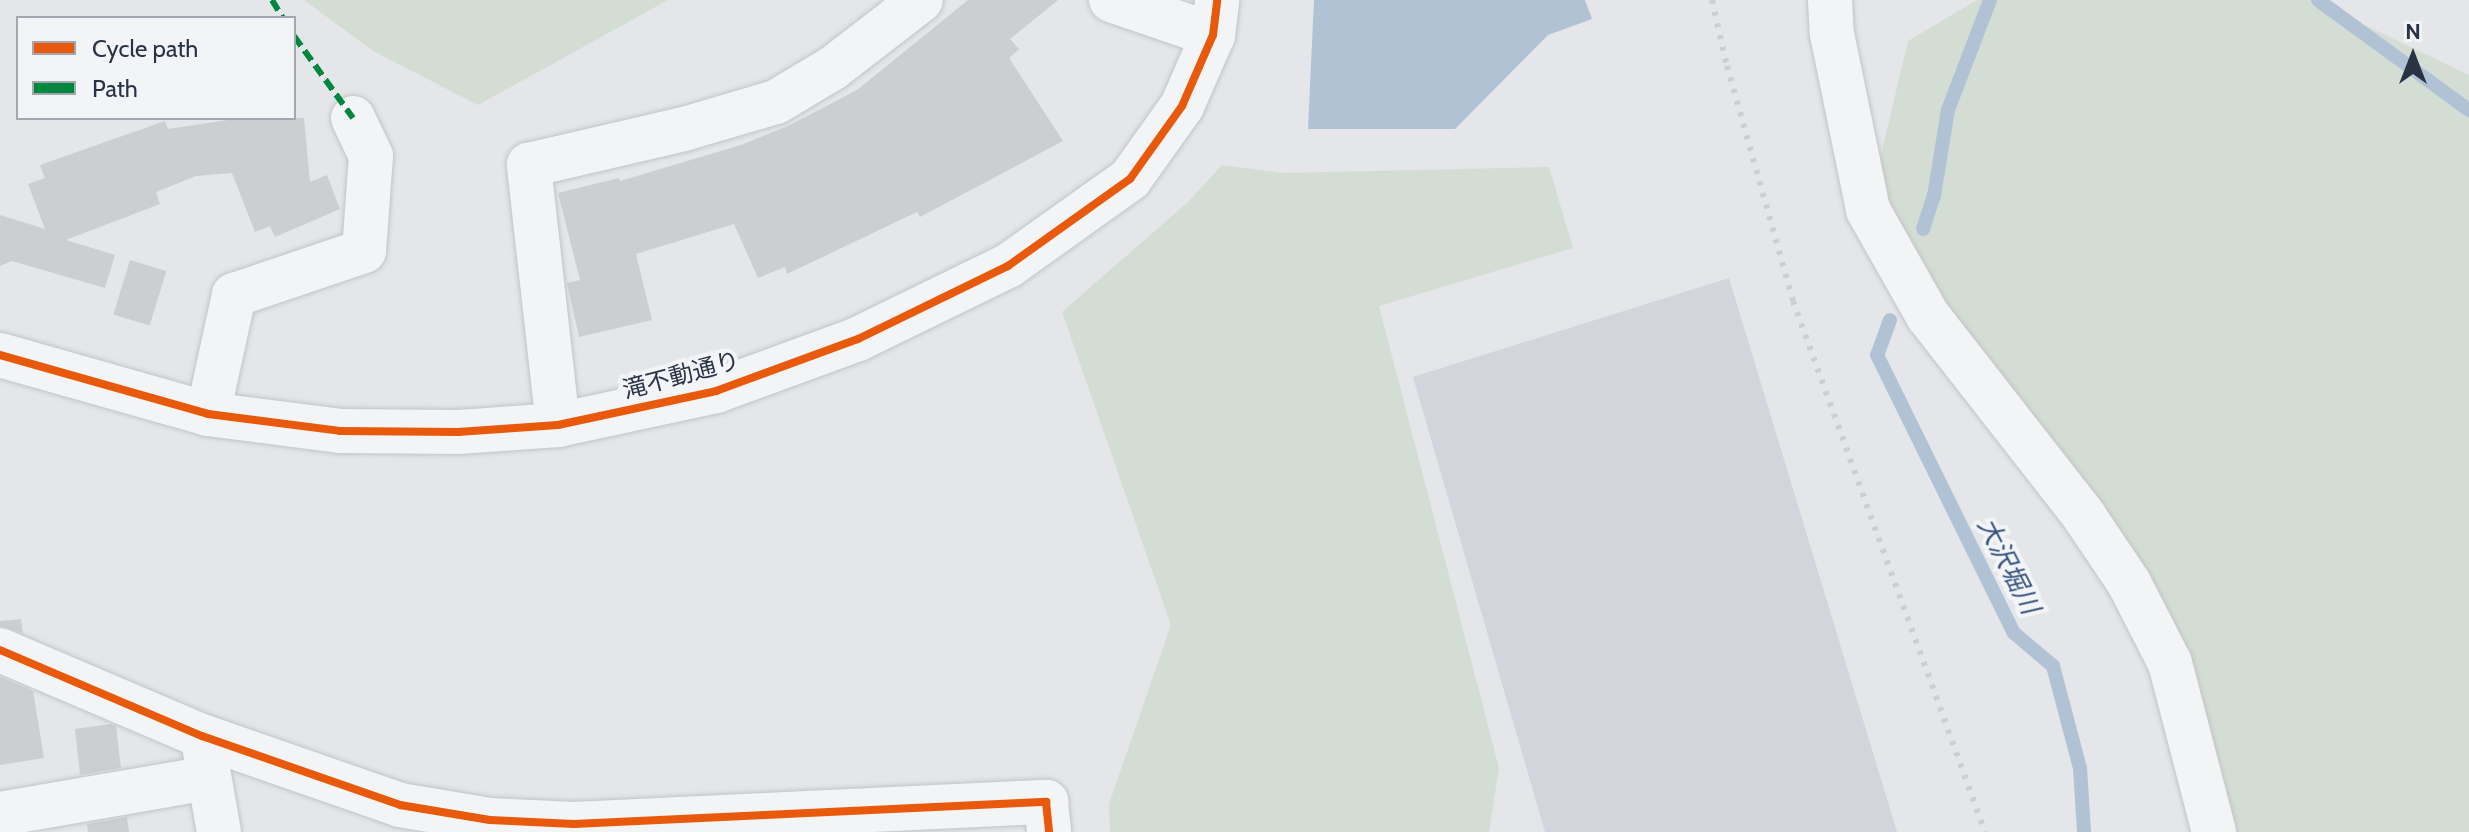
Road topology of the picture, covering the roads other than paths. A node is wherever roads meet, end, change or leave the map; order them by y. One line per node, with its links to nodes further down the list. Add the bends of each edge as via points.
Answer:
1 (921, 0): 8 (street, via 833,68 776,102 529,165)
2 (1111, 0): 4 (street)
3 (1830, 0): 15 (street, via 1832,34 1868,210 1928,316 2084,516 2129,583 2170,663)
4 (1215, 18): 8 (street, 滝不動通り, via 1182,106 1130,179 1008,266 858,339 716,391)
5 (353, 118): 7 (street, via 371,156 364,251 234,295)
6 (0, 355): 7 (street, 滝不動通り)
7 (208, 414): 8 (street, 滝不動通り, via 340,431 458,432)
8 (558, 425)
9 (0, 650): 10 (street)
10 (202, 736): 11 (street); 14 (street, via 400,805 490,820 574,824 1046,802)
11 (209, 778): 12 (street); 13 (street)
12 (0, 814)
13 (219, 832)
14 (1049, 832)
15 (2214, 832)

